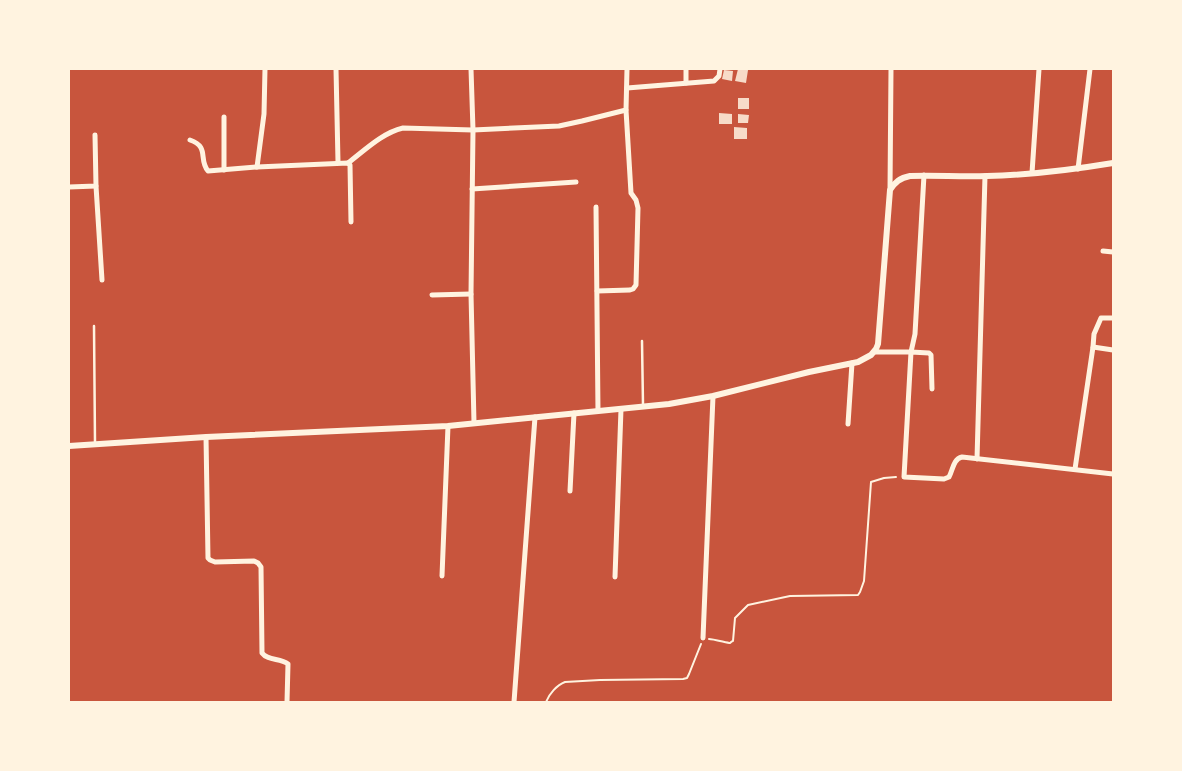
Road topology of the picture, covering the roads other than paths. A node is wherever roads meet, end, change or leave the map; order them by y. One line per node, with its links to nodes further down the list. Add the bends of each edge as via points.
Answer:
1 (265, 69): 20 (street, via 264,114)
2 (336, 69): 17 (street)
3 (471, 69): 14 (street)
4 (627, 69): 11 (street)
5 (686, 69): 10 (street)
6 (720, 69): 10 (street, via 714,81)
7 (891, 69): 30 (street)
8 (1039, 69): 23 (street)
9 (1090, 69): 21 (street)
10 (686, 83): 11 (street)
11 (627, 88): 12 (street)
12 (626, 110): 14 (street, via 559,126); 36 (street, via 631,193 638,208 636,285 630,290)
13 (224, 117): 22 (street)
14 (472, 130): 18 (street, via 394,130); 29 (street)
15 (95, 135): 27 (street)
16 (190, 140): 22 (street, via 200,145 206,170)
17 (338, 162): 18 (street); 20 (street)
18 (348, 162): 32 (street)
19 (1113, 163): 21 (street)
20 (257, 166): 22 (street)
21 (1078, 169): 23 (street)
22 (224, 170)
23 (1032, 173): 25 (street)
24 (924, 176): 25 (street); 30 (street, via 902,178); 45 (street, via 915,334)
25 (985, 176): 60 (street)
26 (576, 182): 29 (street)
27 (96, 186): 28 (street); 35 (street)
28 (69, 187)
29 (472, 189): 38 (street)
30 (890, 190): 44 (street, via 879,336)
31 (596, 207): 36 (street)
32 (350, 222)
33 (1103, 251): 34 (street)
34 (1113, 252)
35 (102, 280)
36 (597, 291): 51 (street)
37 (432, 294): 38 (street)
38 (471, 294): 54 (street)
39 (1113, 318): 42 (street, via 1101,318)
40 (94, 326): 58 (lane)
41 (642, 341): 49 (lane)
42 (1093, 347): 43 (street); 61 (street)
43 (1113, 350)
44 (874, 352): 45 (street); 46 (street)
45 (911, 352): 47 (street, via 930,354); 60 (street, via 904,477 944,479 949,477 958,458)
46 (852, 363): 48 (street); 55 (street)
47 (932, 389)
48 (713, 396): 49 (street); 66 (street)
49 (643, 407): 50 (street)
50 (621, 409): 51 (street); 65 (street)
51 (598, 411): 52 (street)
52 (574, 412): 53 (street); 63 (street)
53 (535, 417): 54 (street); 68 (street)
54 (474, 423): 56 (street)
55 (848, 424)
56 (448, 426): 57 (street); 64 (street)
57 (206, 437): 58 (street); 67 (street, via 208,558 215,562 254,561 260,564 262,653 288,664)
58 (95, 443): 59 (street)
59 (69, 446)
60 (976, 459): 61 (street)
61 (1075, 469): 62 (street)
62 (1113, 474)
63 (570, 490)
64 (442, 576)
65 (615, 577)
66 (703, 638)
67 (287, 702)
68 (514, 702)

